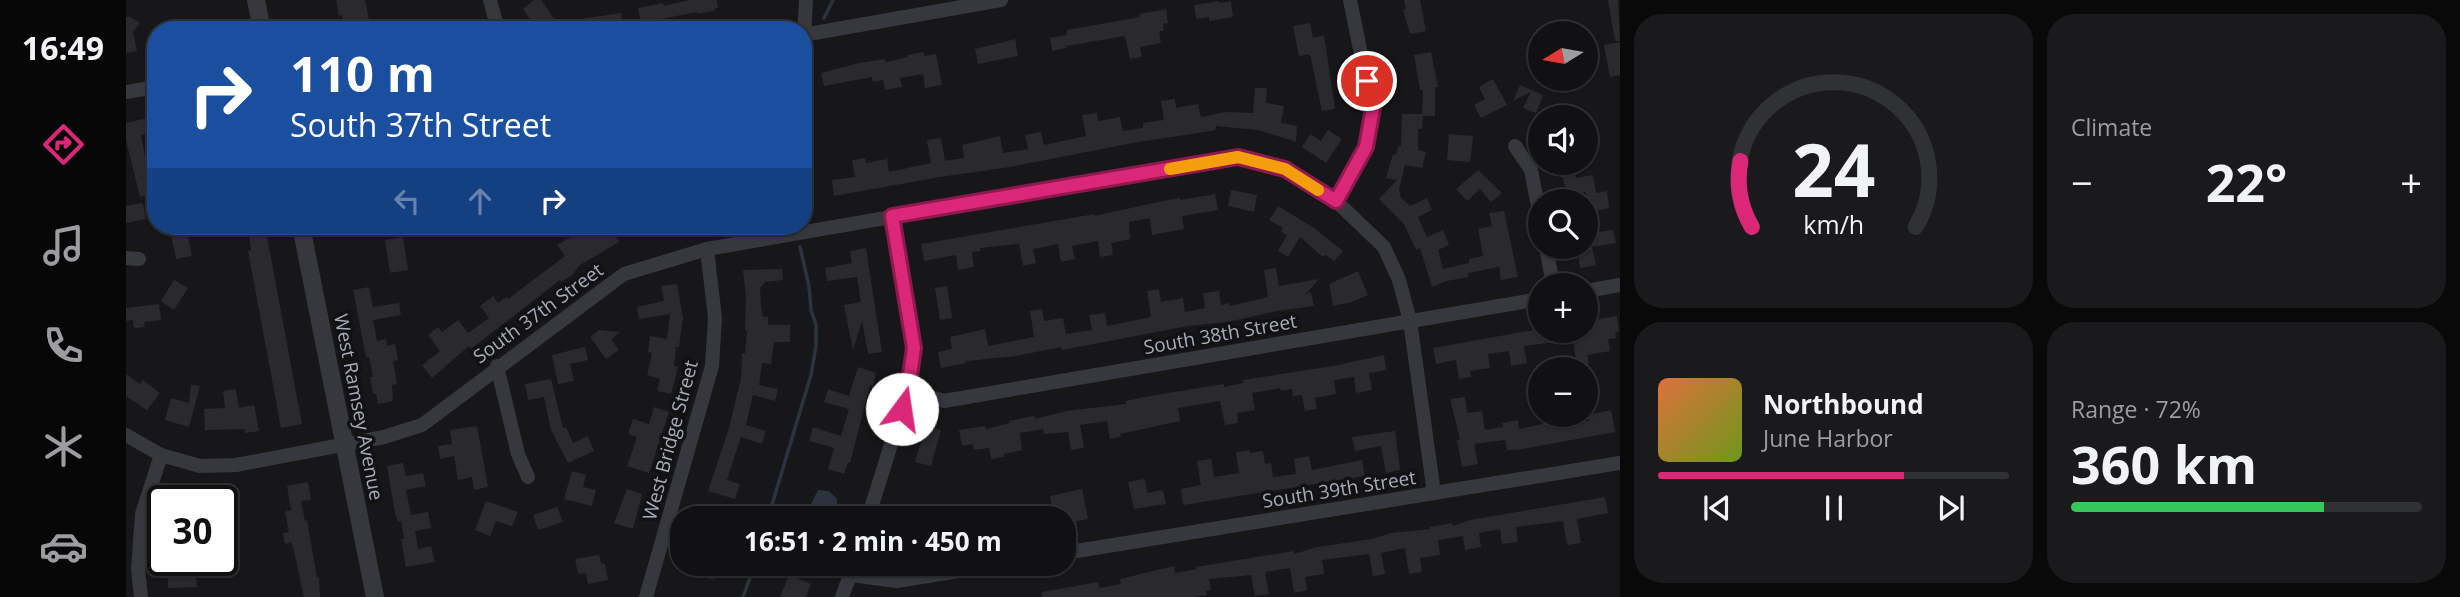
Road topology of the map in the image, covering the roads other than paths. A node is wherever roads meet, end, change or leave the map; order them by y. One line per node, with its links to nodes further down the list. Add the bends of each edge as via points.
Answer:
1 (256, 0): 6 (street)
2 (490, 0): 7 (street)
3 (806, 0): 8 (street)
4 (1001, 0): 9 (street)
5 (1349, 0): 14 (street, via 1373,108 1366,147)
6 (260, 21)
7 (496, 21)
8 (805, 21)
9 (812, 34)
10 (147, 88): 11 (street)
11 (126, 92)
12 (1515, 146): 13 (street, via 1531,170)
13 (1535, 189)
14 (1336, 201): 15 (street, South 37th Street, via 1285,169 1238,157); 23 (street, South 37th Street, via 1384,247)
15 (892, 216): 16 (street, South 37th Street); 25 (street, via 914,348)
16 (812, 230)
17 (303, 235): 27 (street, West Ramsey Avenue)
18 (785, 235): 19 (street, South 37th Street)
19 (707, 249): 24 (street, South 37th Street, via 624,274); 39 (street, West Bridge Street, via 715,318 712,366)
20 (1620, 285): 21 (street)
21 (1598, 289)
22 (1528, 301): 23 (street, South 38th Street)
23 (1410, 321): 25 (street, South 38th Street, via 944,401); 31 (street, South 37th Street)
24 (497, 366): 27 (street, South 37th Street, via 422,425); 30 (street)
25 (908, 390): 32 (street)
26 (126, 435): 28 (street, South 37th Street)
27 (346, 445): 28 (street, South 37th Street, via 236,465 200,466); 38 (street, West Ramsey Avenue)
28 (161, 455): 37 (street, via 142,514)
29 (1620, 463): 31 (street, South 39th Street)
30 (528, 477)
31 (1434, 493): 33 (street, South 39th Street)
32 (871, 506)
33 (1076, 551)
34 (851, 576): 40 (street)
35 (877, 576): 36 (street, via 897,581)
36 (928, 576)
37 (141, 597)
38 (375, 597)
39 (646, 597)
40 (842, 597)

